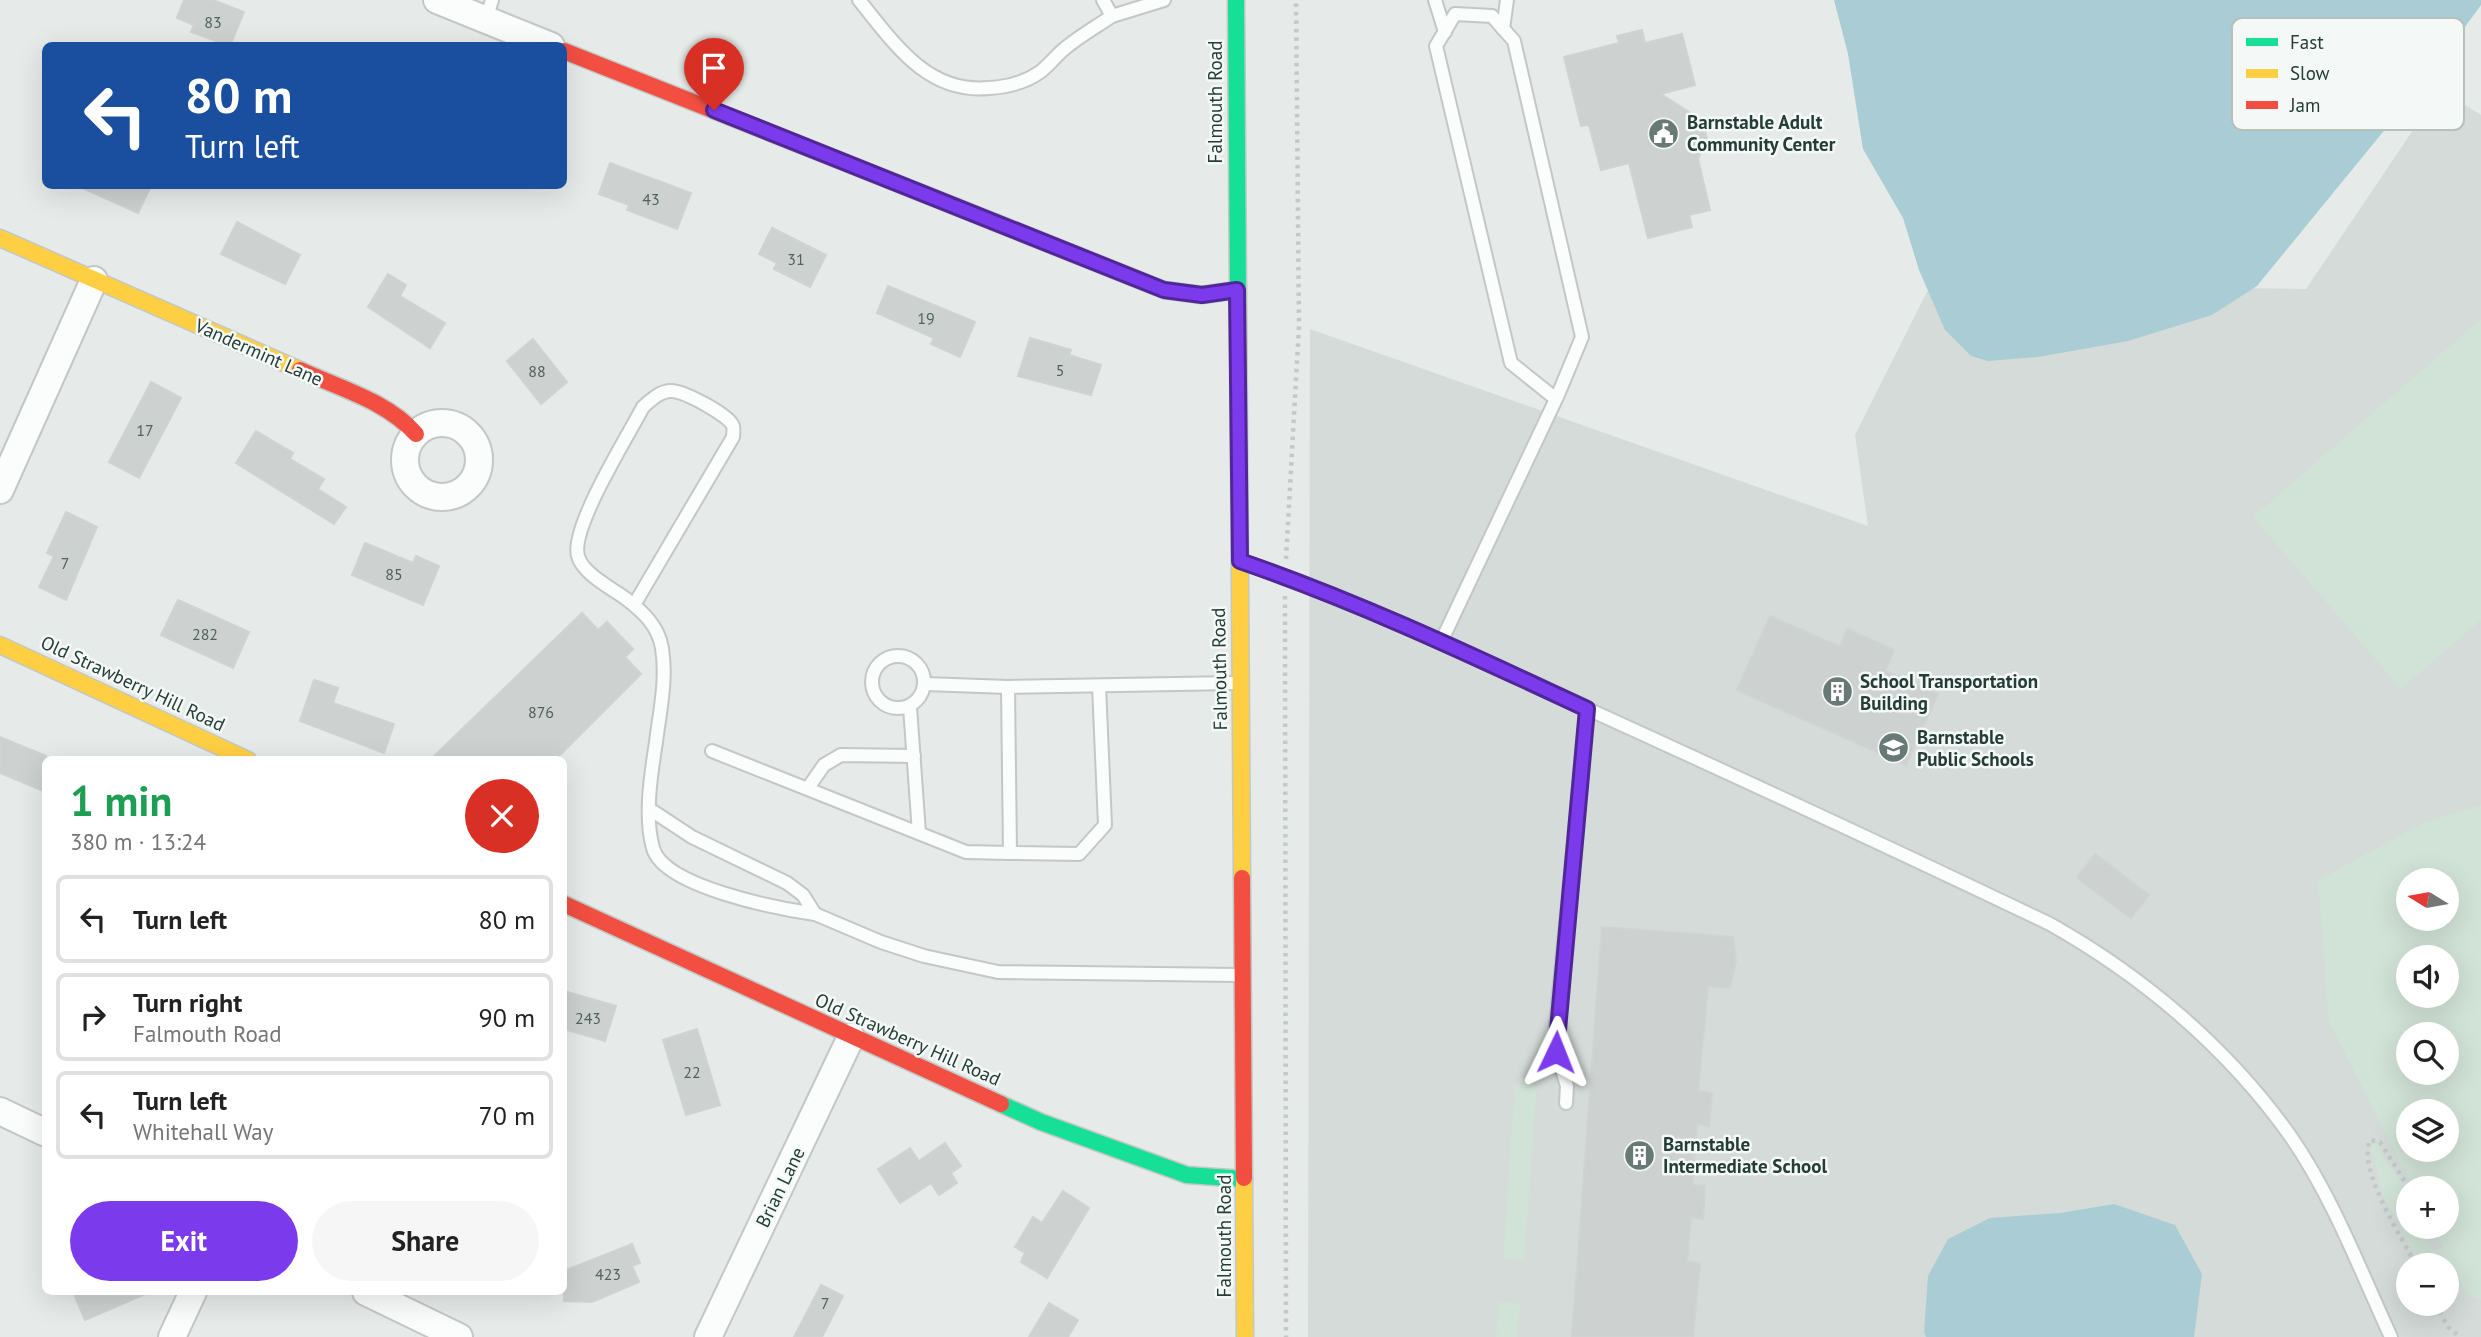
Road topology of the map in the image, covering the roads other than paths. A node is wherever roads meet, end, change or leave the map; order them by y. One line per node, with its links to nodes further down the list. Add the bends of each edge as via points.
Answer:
1 (437, 0): 8 (street)
2 (859, 0): 9 (lane, via 905,56 930,77 970,88 1006,87 1038,74 1064,49)
3 (1103, 0): 9 (lane)
4 (1164, 0): 9 (lane)
5 (1236, 0): 16 (street, Falmouth Road)
6 (1435, 0): 11 (lane)
7 (1507, 0): 10 (lane)
8 (489, 10): 12 (street)
9 (1112, 16)
10 (1503, 29): 11 (lane, via 1492,16 1455,14); 17 (lane, via 1514,41 1581,337)
11 (1445, 32): 17 (lane, via 1436,46 1511,363)
12 (544, 42)
13 (567, 52): 16 (street, via 1164,290 1202,295)
14 (0, 238): 15 (street, Vandermint Lane)
15 (94, 280): 18 (street, Vandermint Lane, via 383,407 402,418); 19 (street)
16 (1237, 290): 20 (street, Falmouth Road)
17 (1556, 399): 22 (lane)
18 (416, 434)
19 (0, 490)
20 (1240, 561): 22 (lane); 24 (street, Falmouth Road)
21 (634, 605): 21 (lane, via 584,567 577,540 643,407 654,396 670,391 728,418 734,427 733,437); 34 (lane, via 646,614 662,656 664,693)
22 (1441, 642): 29 (lane)
23 (0, 645): 31 (street, Old Strawberry Hill Road)
24 (1239, 683): 26 (lane); 39 (street, Falmouth Road)
25 (925, 684): 27 (lane); 28 (lane); 28 (lane, via 920,668 907,657 889,657 876,668 872,685 879,701 894,709)
26 (1099, 686): 27 (lane); 36 (lane, via 1105,825 1079,854)
27 (1008, 687): 36 (lane)
28 (910, 707): 32 (lane)
29 (1587, 709): 41 (lane, via 1554,1044 1567,1086); 51 (lane, via 2050,924 2131,975 2219,1052 2291,1137 2332,1210)
30 (712, 751): 33 (lane)
31 (239, 756)
32 (914, 756): 33 (lane, via 841,755 824,765); 35 (lane)
33 (807, 788): 35 (lane)
34 (651, 810): 38 (lane, via 692,837 787,883 803,895); 38 (lane, via 653,850 660,862 675,872 765,906)
35 (919, 833): 36 (lane, via 966,852)
36 (1010, 853)
37 (567, 905): 40 (street, Old Strawberry Hill Road)
38 (815, 914): 39 (lane, via 902,949 998,972)
39 (1243, 975): 44 (street, Falmouth Road)
40 (852, 1037): 44 (street, Old Strawberry Hill Road, via 1041,1122 1187,1175); 49 (street, Brian Lane)
41 (1566, 1103)
42 (0, 1111): 43 (street)
43 (42, 1131)
44 (1244, 1179): 50 (street, Falmouth Road)
45 (192, 1295): 47 (street)
46 (372, 1295): 48 (street)
47 (172, 1337)
48 (459, 1337)
49 (708, 1337)
50 (1245, 1337)
51 (2391, 1337)

